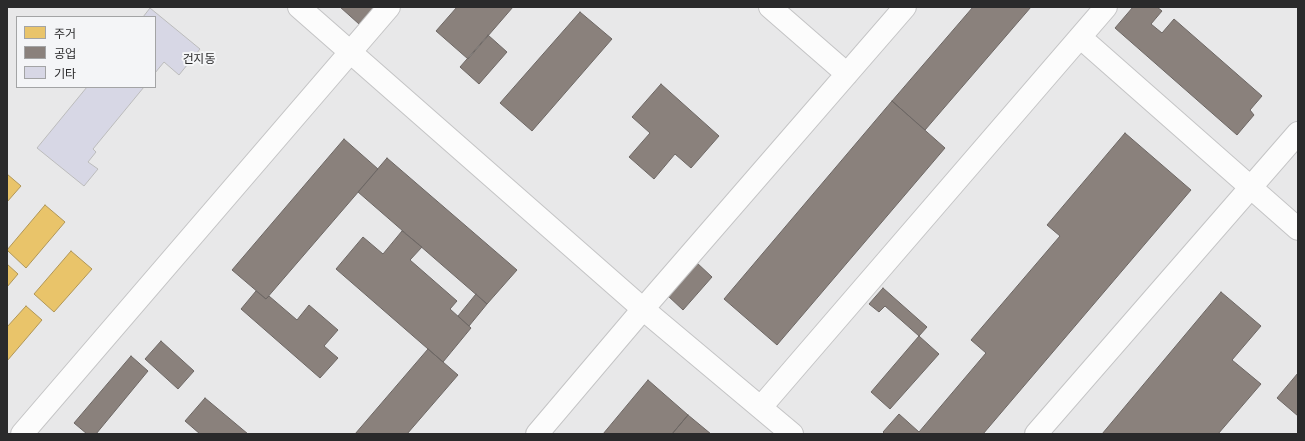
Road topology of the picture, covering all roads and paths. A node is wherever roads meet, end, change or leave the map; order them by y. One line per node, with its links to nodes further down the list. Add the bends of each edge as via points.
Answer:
1 (299, 7): 7 (street)
2 (389, 7): 7 (street)
3 (770, 7): 8 (street)
4 (905, 7): 8 (street)
5 (1106, 7): 6 (street)
6 (1080, 37): 10 (street); 13 (street)
7 (351, 52): 12 (street); 14 (street)
8 (847, 74): 12 (street)
9 (1298, 133): 10 (street)
10 (1250, 188): 11 (street); 17 (street)
11 (1298, 229)
12 (643, 309): 13 (street); 15 (street)
13 (761, 407): 16 (street)
14 (22, 434)
15 (537, 434)
16 (792, 434)
17 (1036, 434)

